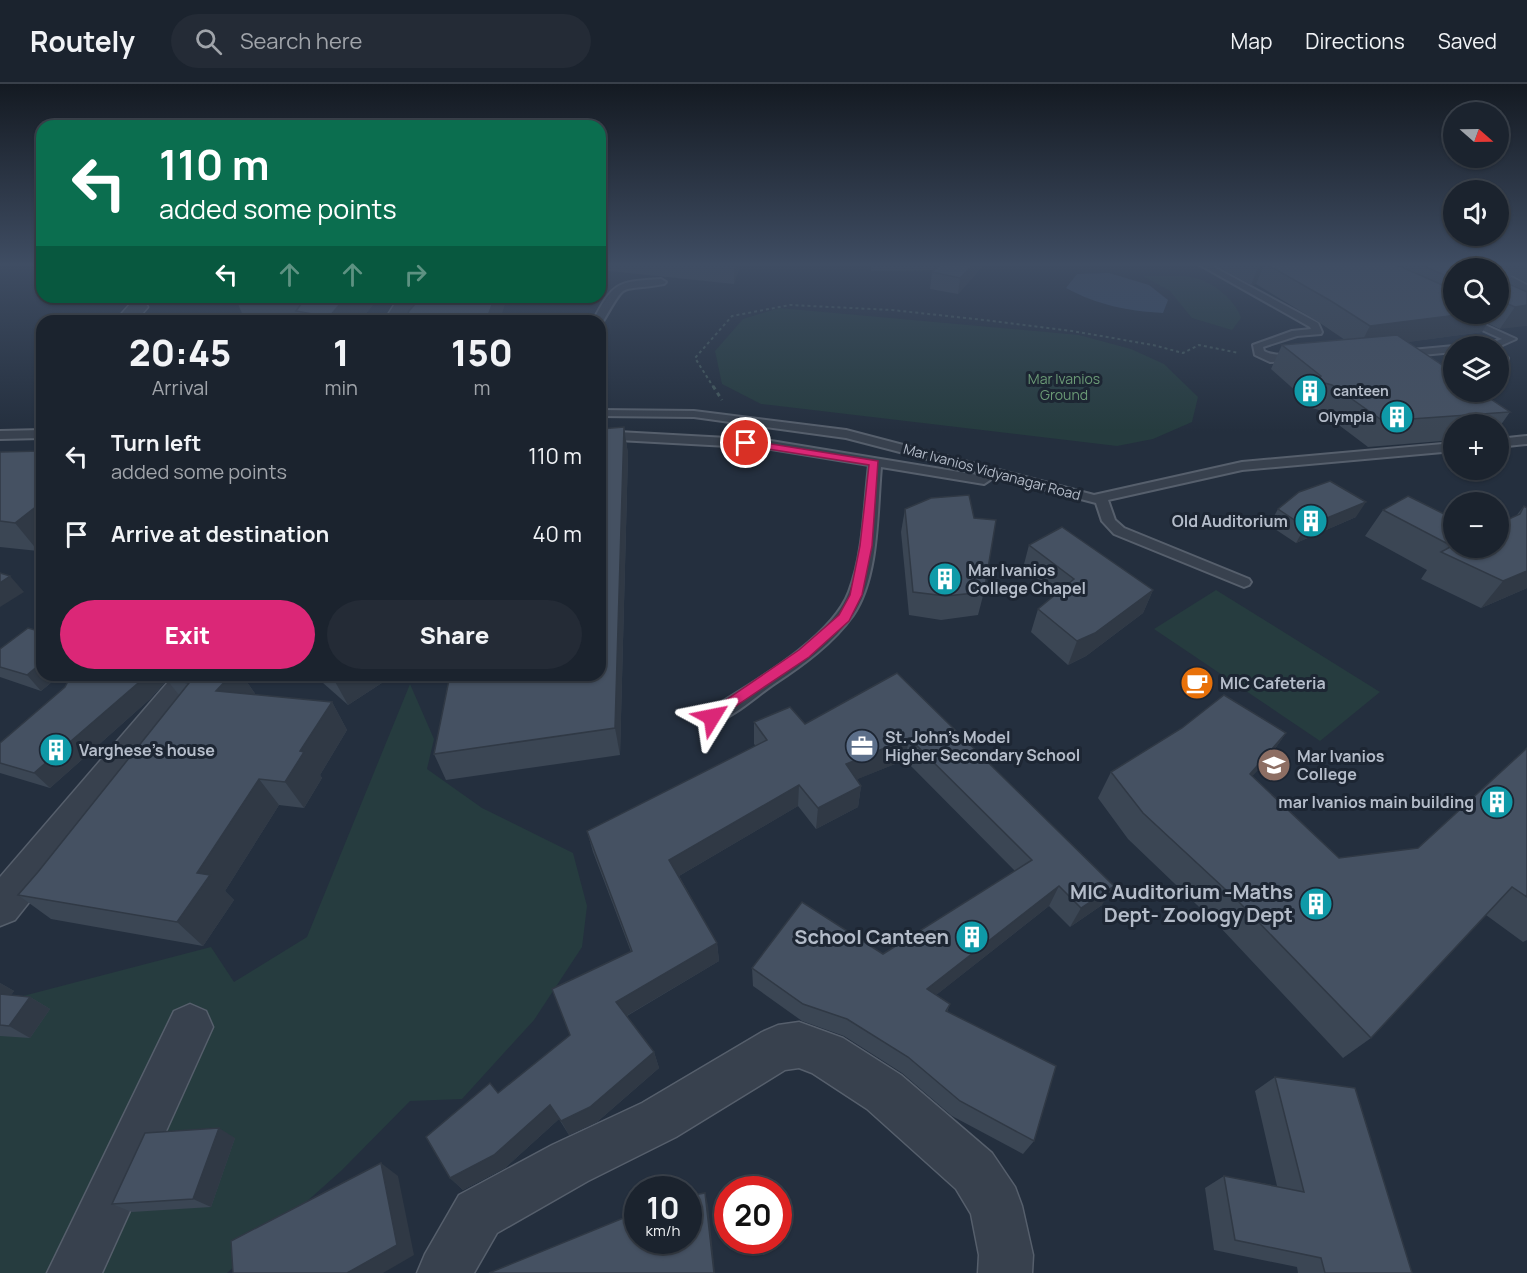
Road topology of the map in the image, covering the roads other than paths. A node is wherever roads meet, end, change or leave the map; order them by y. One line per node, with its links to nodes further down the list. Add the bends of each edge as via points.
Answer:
1 (1304, 320): 6 (lane, via 1314,325 1317,332 1296,333 1258,345 1259,353 1289,361)
2 (1477, 324): 3 (lane)
3 (1504, 336)
4 (1443, 350): 5 (lane)
5 (1394, 354)
6 (1312, 356)
7 (606, 413): 15 (lane, Mar Ivanios Vidyanagar Road, via 694,414 846,434)
8 (36, 434): 9 (lane)
9 (0, 435)
10 (606, 435): 14 (lane, via 765,444)
11 (1527, 440): 12 (lane)
12 (1509, 442)
13 (1443, 448): 15 (lane, Mar Ivanios Vidyanagar Road, via 1242,466)
14 (875, 463): 15 (lane); 18 (lane, via 864,556 856,595 844,618 804,653)
15 (1098, 499): 16 (lane, via 1119,531)
16 (1244, 582)
17 (188, 681): 19 (street)
18 (712, 717)
19 (0, 908)
20 (190, 1027): 21 (street)
21 (74, 1273)
22 (444, 1273): 23 (street, via 478,1214 659,1120 777,1048 800,1046 826,1055 884,1092 974,1172 996,1206 1006,1255)
23 (1005, 1273)

